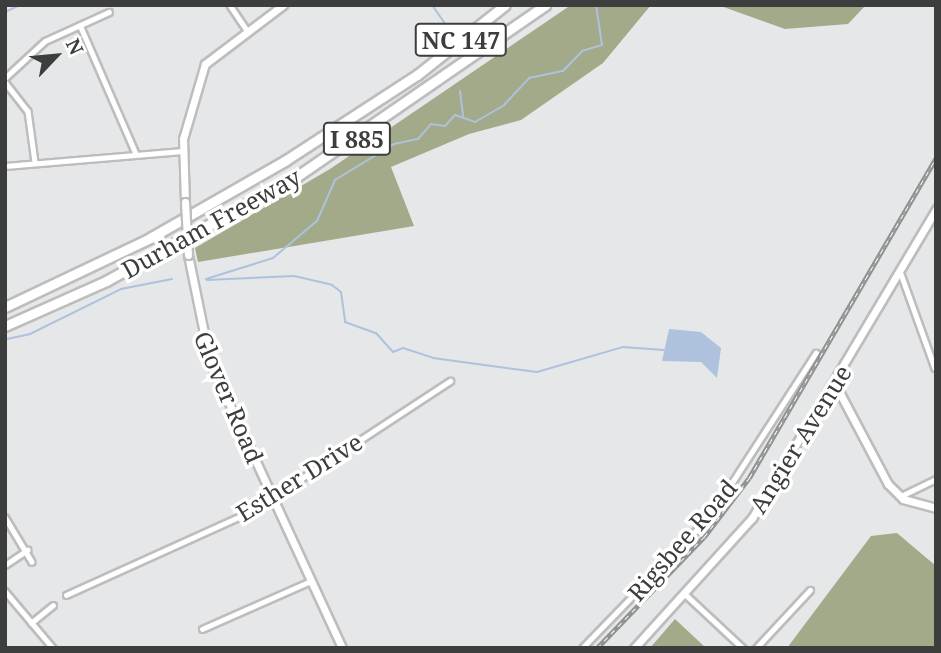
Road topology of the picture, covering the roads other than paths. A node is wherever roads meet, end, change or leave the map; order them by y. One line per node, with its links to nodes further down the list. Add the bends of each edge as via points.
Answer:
1 (230, 5): 8 (street)
2 (283, 5): 8 (street, Glover Road)
3 (505, 5): 9 (highway, Durham Freeway / NC 147)
4 (514, 5): 9 (highway, I 885)
5 (545, 5): 18 (highway, Durham Freeway / I 885, via 296,177 106,281)
6 (109, 12): 7 (street)
7 (80, 25): 10 (street, via 45,41); 12 (street)
8 (247, 30): 11 (street, Glover Road, via 205,64)
9 (417, 75): 17 (highway, Durham Freeway / I 885, via 203,209)
10 (5, 80): 13 (street, via 26,107)
11 (182, 151): 12 (street); 25 (street, Glover Road, bridge, via 188,255 205,351)
12 (136, 154): 13 (street)
13 (35, 162): 14 (street)
14 (5, 166)
15 (936, 209): 16 (street, Angier Avenue)
16 (900, 271): 20 (street); 22 (street, Angier Avenue)
17 (5, 307)
18 (5, 326)
19 (816, 353): 41 (street, Rigsbee Road, via 710,515)
20 (935, 368)
21 (450, 381): 25 (street, Esther Drive)
22 (835, 384): 24 (street); 34 (street, Angier Avenue, via 752,517)
23 (936, 479): 24 (street)
24 (900, 497): 26 (street)
25 (273, 498): 31 (street, Glover Road); 35 (street, Esther Drive)
26 (936, 508)
27 (5, 517): 28 (street)
28 (27, 550): 29 (street); 30 (street)
29 (32, 562)
30 (5, 565)
31 (311, 581): 38 (street); 40 (street, Glover Road)
32 (810, 590): 44 (street)
33 (5, 591): 37 (street)
34 (685, 594): 42 (street, Angier Avenue); 43 (street)
35 (66, 595)
36 (53, 605): 37 (street)
37 (31, 623): 39 (street)
38 (202, 629)
39 (53, 648)
40 (342, 648)
41 (582, 648)
42 (634, 648)
43 (743, 648)
44 (757, 648)

